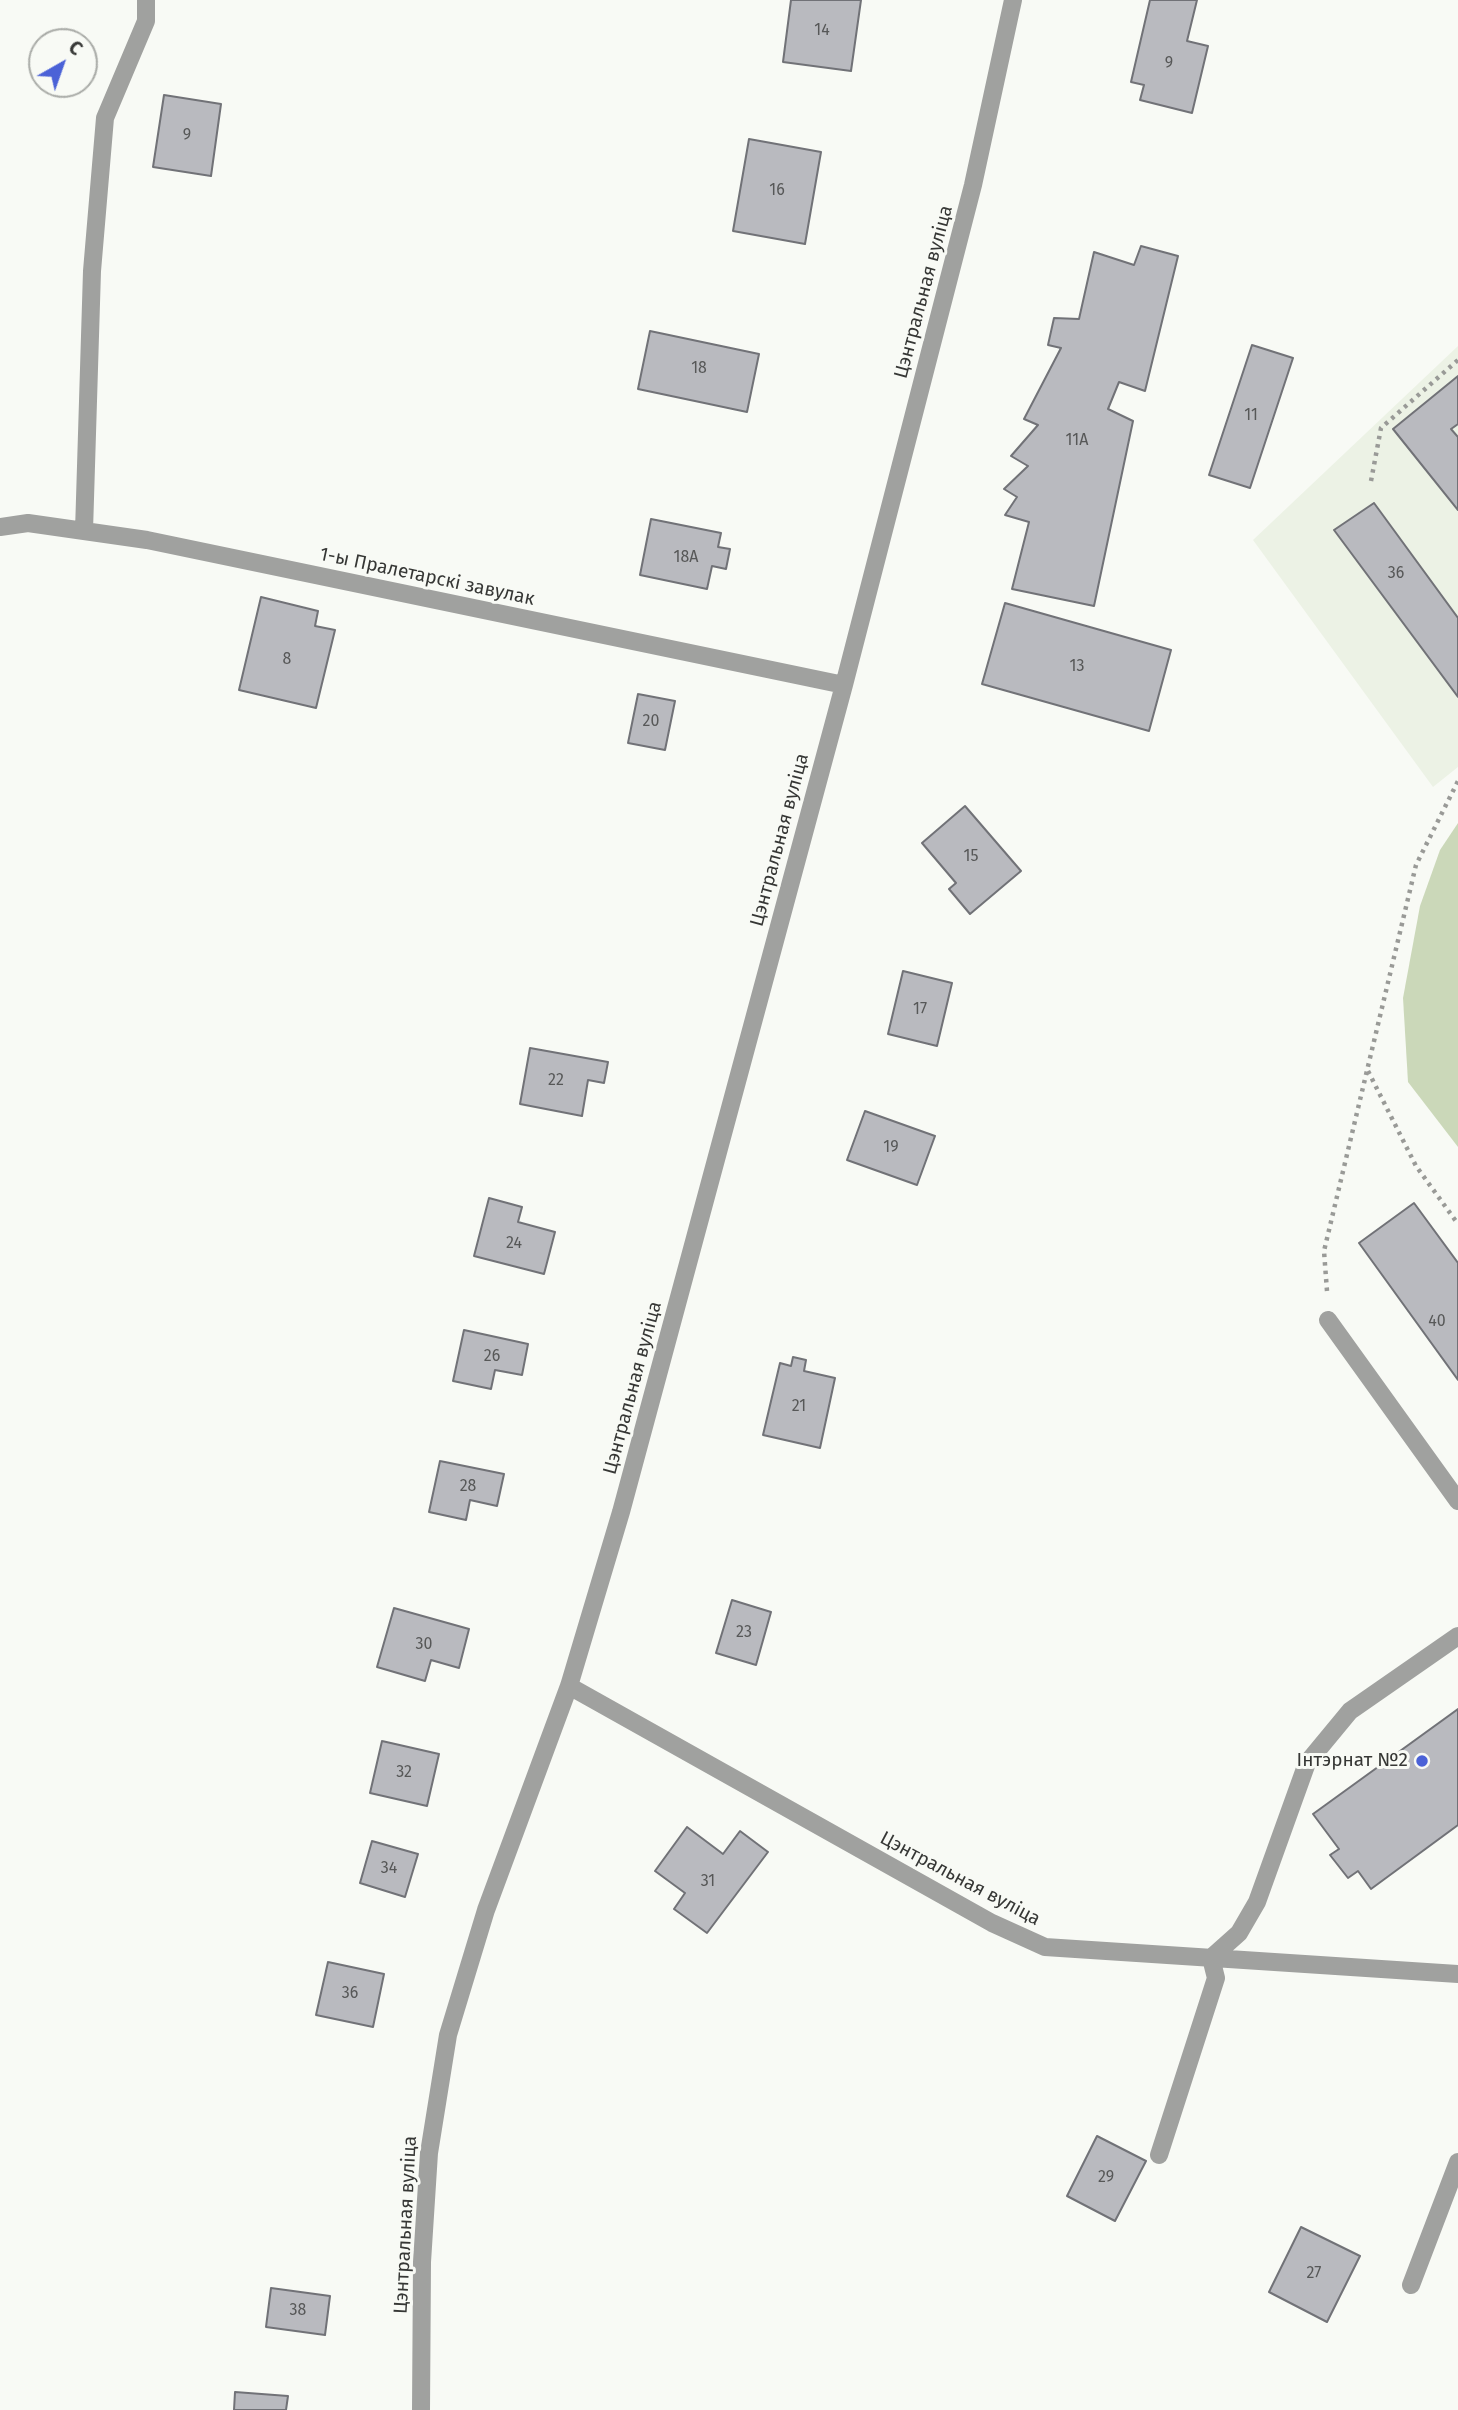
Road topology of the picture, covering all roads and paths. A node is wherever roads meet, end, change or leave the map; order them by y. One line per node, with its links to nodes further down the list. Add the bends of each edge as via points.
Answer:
1 (146, 0): 6 (street, via 146,21 105,118 92,271)
2 (1013, 0): 7 (street, Цэнтральная вуліца, via 973,186)
3 (1458, 360): 4 (path, via 1381,428)
4 (1371, 481)
5 (0, 527): 6 (street, 1-ы Пралетарскі завулак, via 28,523)
6 (85, 531): 7 (street, 1-ы Пралетарскі завулак, via 148,540)
7 (844, 685): 14 (street, Цэнтральная вуліца, via 625,1498)
8 (1458, 781): 9 (path, via 1416,865)
9 (1367, 1071): 10 (path, via 1416,1166); 11 (path, via 1324,1251)
10 (1458, 1224)
11 (1328, 1320): 12 (street)
12 (1458, 1501)
13 (1458, 1636): 15 (street, via 1350,1711 1307,1763 1257,1902 1239,1933)
14 (569, 1686): 15 (street, Цэнтральная вуліца, via 992,1923 1045,1947); 20 (street, Цэнтральная вуліца, via 486,1909 448,2035 429,2153 422,2262)
15 (1211, 1958): 16 (street, Цэнтральная вуліца); 17 (street, via 1216,1978)
16 (1458, 1974)
17 (1159, 2155)
18 (1458, 2162): 19 (street)
19 (1412, 2286)
20 (421, 2410)

